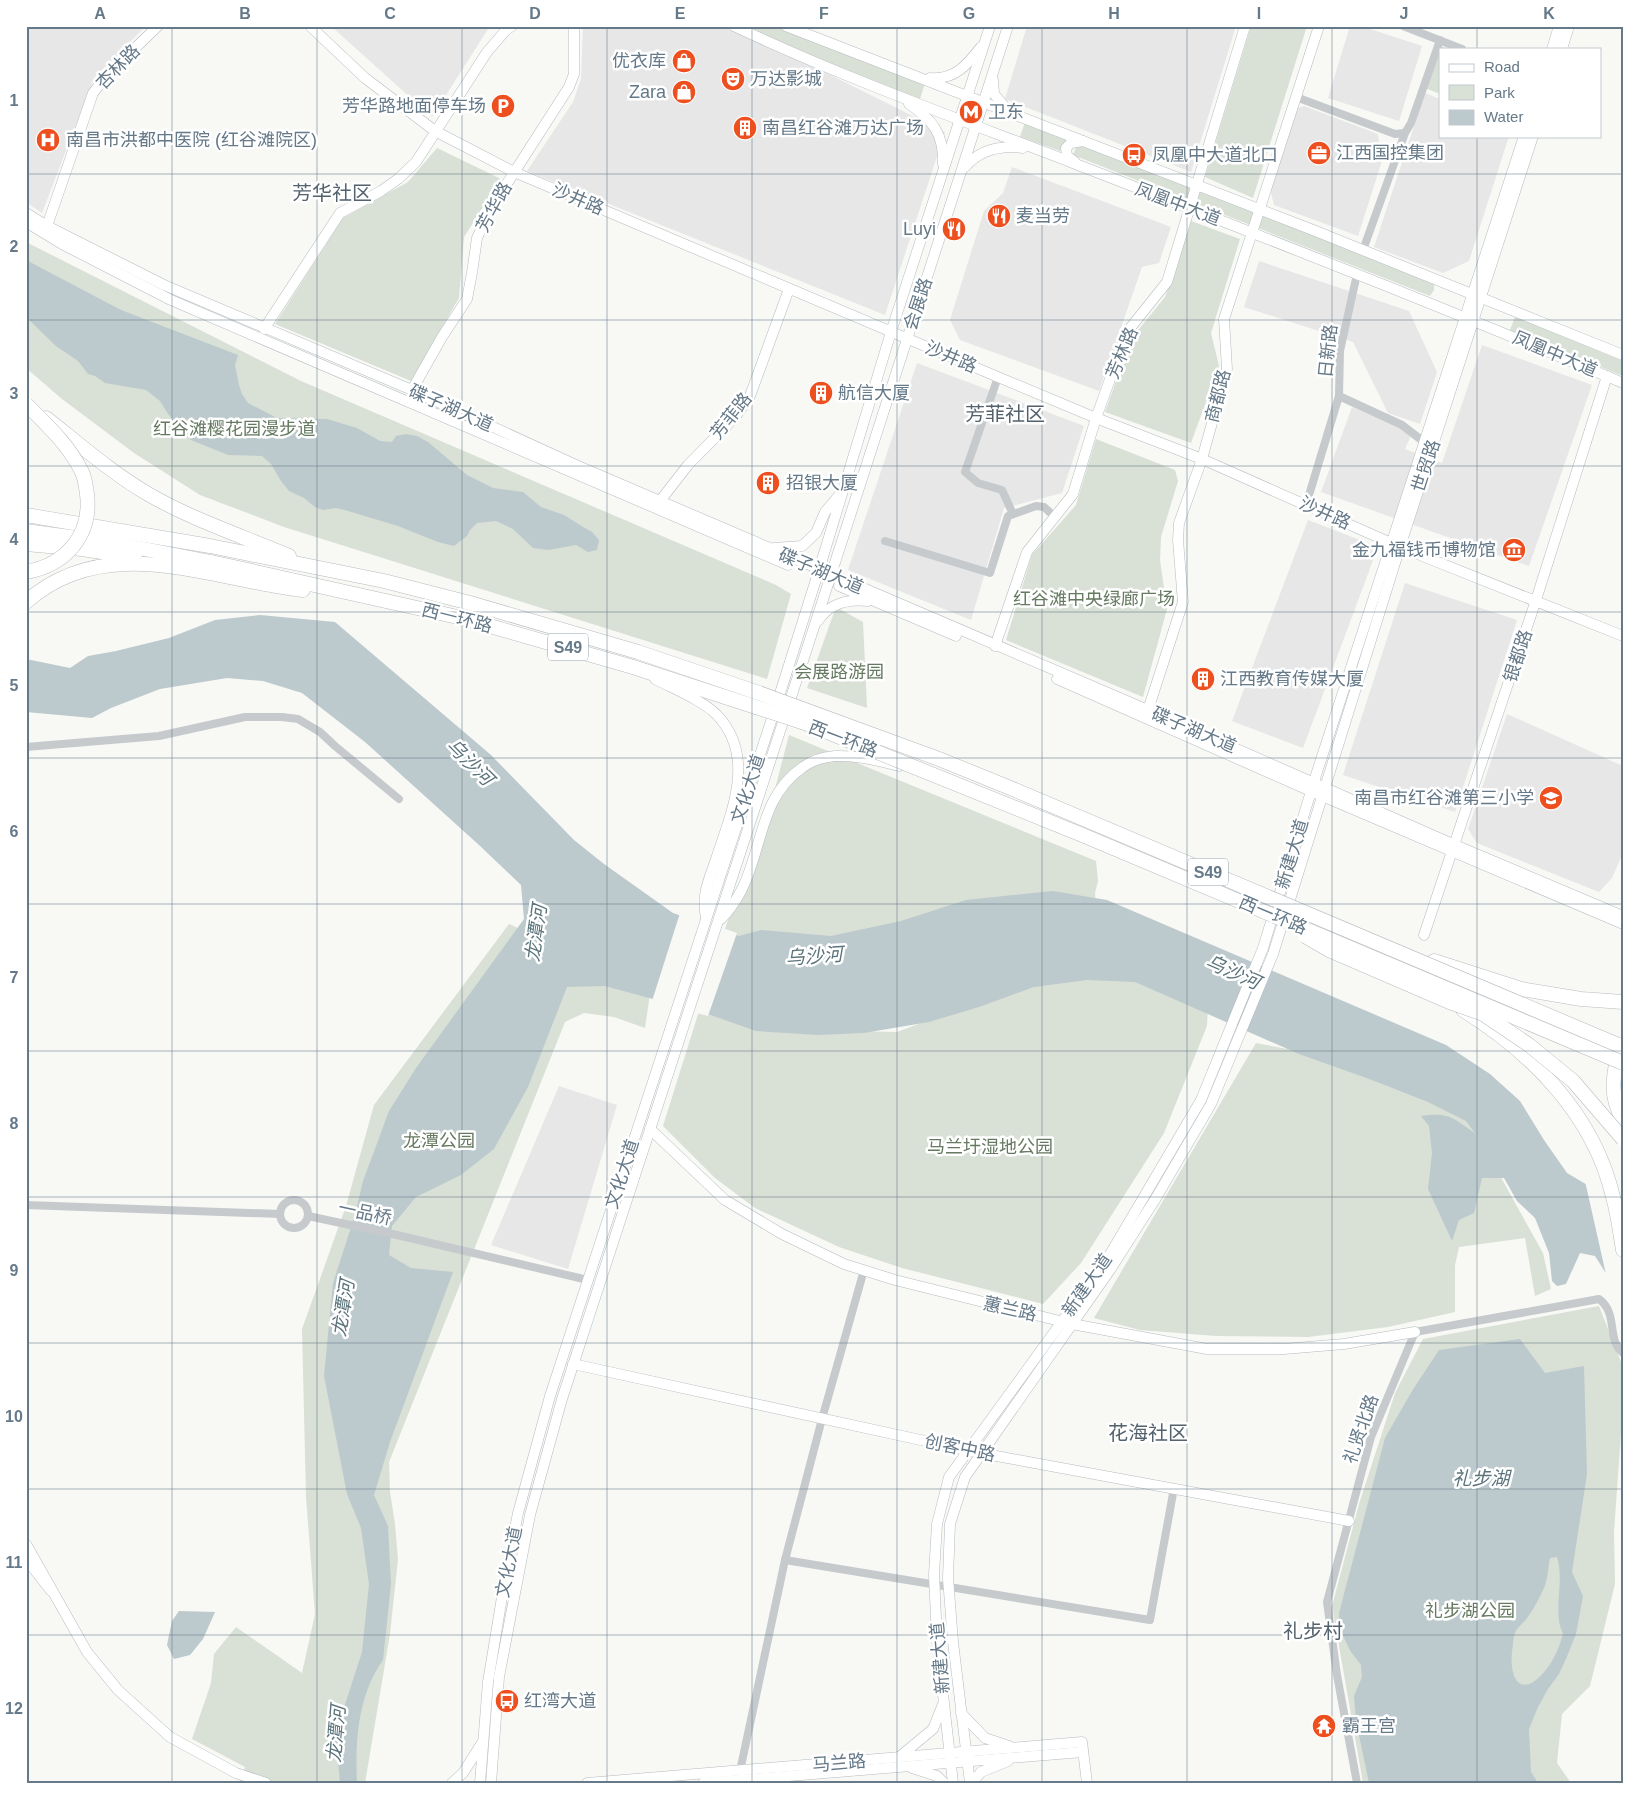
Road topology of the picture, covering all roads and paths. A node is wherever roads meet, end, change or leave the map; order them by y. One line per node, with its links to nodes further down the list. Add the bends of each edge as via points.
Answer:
1 (158, 26): 44 (main road, 杏林路, via 108,74 94,93)
2 (512, 26): 29 (main road, via 487,52)
3 (574, 26): 36 (main road, 芳华路, via 574,74)
4 (734, 26): 22 (main road, 凤凰中大道)
5 (786, 26): 14 (main road, 凤凰中大道)
6 (990, 26): 15 (main road, 会展路)
7 (1008, 26): 20 (main road, 会展路)
8 (1245, 26): 39 (main road, 芳林路)
9 (1319, 26): 24 (main road, 商都路)
10 (1403, 26): 16 (street)
11 (1560, 26): 18 (main road)
12 (1569, 26): 19 (main road)
13 (311, 27): 29 (main road, 沙井路, via 365,78)
14 (806, 30): 21 (main road, 凤凰中大道)
15 (986, 40): 21 (main road, via 962,70 954,75 932,78); 23 (main road, 会展路)
16 (1440, 40): 17 (street); 30 (street)
17 (1460, 48)
18 (1552, 48)
19 (1562, 48)
20 (996, 62): 25 (main road, 会展路); 26 (main road, via 992,82 994,94 1005,107)
21 (890, 66): 23 (main road, 凤凰中大道)
22 (896, 95): 27 (main road, 凤凰中大道); 38 (main road, via 929,119 938,132 943,151)
23 (968, 96): 25 (main road, 凤凰中大道); 27 (main road, 会展路)
24 (1296, 98): 30 (street, via 1395,134); 41 (main road, 商都路)
25 (984, 102): 26 (main road, 凤凰中大道); 28 (main road, 会展路)
26 (1022, 117): 33 (main road, 凤凰中大道)
27 (960, 120): 28 (main road, 凤凰中大道); 38 (main road, 会展路)
28 (976, 125): 34 (main road, 凤凰中大道); 37 (main road, 会展路)
29 (435, 131): 36 (main road, 沙井路); 51 (main road, via 416,162 398,179 340,213)
30 (1405, 133): 46 (street)
31 (1523, 138): 49 (main road, 世贸路)
32 (1533, 138): 49 (main road, 世贸路)
33 (1084, 141): 35 (main road, via 1071,143 1066,150 1069,158); 39 (main road, 凤凰中大道)
34 (1038, 150): 35 (main road, 凤凰中大道); 37 (main road, via 997,147 976,155)
35 (1079, 166): 40 (main road, 凤凰中大道)
36 (514, 172): 48 (main road, 沙井路); 58 (main road, 芳华路, via 477,238 467,299)
37 (961, 172): 53 (main road, 会展路)
38 (941, 180): 52 (main road, 会展路)
39 (1196, 185): 40 (main road, 芳林路); 41 (main road, 凤凰中大道)
40 (1189, 209): 45 (main road, 凤凰中大道); 61 (main road, 芳林路, via 1167,282 1126,332)
41 (1259, 209): 45 (main road, 商都路); 46 (main road, 凤凰中大道)
42 (26, 213): 44 (main road, 碟子湖大道)
43 (26, 222): 78 (main road, 碟子湖大道, via 171,300)
44 (47, 226): 51 (main road, 碟子湖大道, via 164,285)
45 (1252, 233): 47 (main road, 凤凰中大道); 63 (main road, 商都路, via 1224,320 1227,370)
46 (1362, 250): 49 (main road, 凤凰中大道)
47 (1357, 274): 50 (main road, 凤凰中大道); 59 (street, 日新路, via 1340,351)
48 (789, 289): 52 (main road, 沙井路); 65 (main road, 芳菲路, via 750,396)
49 (1476, 296): 50 (main road, 世贸路); 54 (main road, 凤凰中大道)
50 (1469, 318): 55 (main road, 凤凰中大道); 62 (main road, 世贸路); 73 (main road, 世贸路)
51 (264, 329): 58 (main road, 碟子湖大道)
52 (892, 332): 53 (main road, 沙井路); 64 (main road, 会展路)
53 (907, 339): 56 (main road, 沙井路); 79 (main road, 会展路)
54 (1623, 355)
55 (1607, 376): 57 (main road, 凤凰中大道); 81 (main road, 银都路)
56 (998, 377): 61 (main road, 沙井路); 67 (street, via 965,472 978,483 1002,490)
57 (1623, 383)
58 (412, 390): 65 (main road, 碟子湖大道)
59 (1339, 396): 62 (street, 日新路, via 1402,425); 66 (street)
60 (26, 403): 76 (highway, bridge, via 147,494 225,531); 77 (highway, bridge, via 64,443 76,461 83,473 88,506 79,538 68,552 55,563)
61 (1096, 418): 63 (main road, 沙井路); 69 (main road, 芳林路, via 1073,494)
62 (1424, 442): 73 (main road, 世贸路)
63 (1202, 459): 66 (main road, 沙井路); 88 (main road, 商都路, via 1179,524 1183,602)
64 (844, 490): 74 (main road, via 825,512 816,533 802,546); 78 (main road, 会展路)
65 (660, 501): 74 (main road, 碟子湖大道)
66 (1306, 505): 73 (main road, 沙井路)
67 (1013, 514): 69 (street, via 1036,506 1044,507); 71 (street, via 1008,516 990,573)
68 (26, 516): 76 (highway, 西一环路 / S49, via 210,546)
69 (1055, 517): 86 (main road, 芳林路, via 1026,552)
70 (26, 531): 80 (highway, 西一环路 / S49, via 113,543)
71 (885, 541)
72 (26, 544): 75 (highway, via 82,549)
73 (1396, 545): 81 (main road, 沙井路); 91 (main road, 世贸路); 92 (main road, 世贸路)
74 (766, 548): 78 (main road, 碟子湖大道)
75 (187, 568): 80 (highway, via 281,588); 82 (highway, via 135,563 102,565 72,572)
76 (320, 568): 101 (highway, 西一环路 / S49, bridge, via 384,581 638,652 820,714 1008,787)
77 (26, 572)
78 (818, 574): 79 (main road, 碟子湖大道); 97 (main road, 文化大道)
79 (830, 578): 83 (main road, 碟子湖大道); 84 (main road, 文化大道); 86 (main road, 碟子湖大道, via 886,598)
80 (377, 598): 87 (highway, 西一环路 / S49)
81 (1536, 600): 85 (main road, 沙井路); 94 (main road, 银都路)
82 (26, 602)
83 (881, 604): 84 (main road, via 858,600 834,605 822,614); 91 (main road, 碟子湖大道)
84 (814, 628): 98 (main road, 文化大道)
85 (1623, 636)
86 (995, 646): 88 (main road, 碟子湖大道)
87 (633, 666): 90 (highway, 西一环路 / S49, bridge, via 805,724); 97 (main road, via 711,710 733,740 739,778 734,805 706,886 702,904)
88 (1148, 710): 91 (main road, 碟子湖大道)
89 (26, 747): 93 (street, via 159,736 245,717 282,716 298,719 320,732)
90 (931, 773): 95 (highway, 西一环路 / S49, bridge); 98 (main road, bridge, via 862,758 833,756 810,762 779,788 742,890)
91 (1313, 787): 92 (main road, 碟子湖大道); 116 (main road, 新建大道, via 1263,948 1200,1101)
92 (1323, 792): 94 (main road, 碟子湖大道); 116 (main road, 新建大道, via 1274,954 1210,1104 1110,1270)
93 (398, 799)
94 (1454, 848): 96 (main road, 碟子湖大道); 99 (main road, 碟子湖大道); 100 (main road, 银都路)
95 (1254, 907): 103 (highway, bridge, via 1329,950); 106 (highway, 西一环路 / S49, bridge)
96 (1623, 916)
97 (706, 918): 115 (main road, 文化大道)
98 (718, 922): 108 (main road, 文化大道)
99 (1623, 924)
100 (1424, 936)
101 (1384, 946): 102 (highway, bridge, via 1521,988 1581,999); 105 (highway, 西一环路 / S49, bridge)
102 (1623, 1002)
103 (1452, 1003): 109 (highway, bridge, via 1483,1014 1529,1045 1573,1082); 113 (highway, bridge, via 1527,1058 1563,1095 1598,1152 1613,1196)
104 (1623, 1042): 107 (highway, bridge, via 1612,1079 1614,1099)
105 (1623, 1047)
106 (1623, 1063)
107 (1623, 1120)
108 (650, 1130): 114 (main road, 蕙兰路, via 725,1200 782,1234 844,1264); 119 (main road, 文化大道)
109 (1623, 1138)
110 (26, 1205): 111 (street)
111 (280, 1214): 112 (street, via 283,1223 291,1228 300,1226); 112 (street, via 286,1203 294,1200 306,1207)
112 (308, 1216): 115 (street, 一品桥)
113 (1623, 1250)
114 (864, 1270): 116 (main road, 蕙兰路); 120 (street)
115 (588, 1280): 133 (main road, 文化大道, via 550,1396 518,1513 488,1682)
116 (1067, 1322): 117 (main road, 蕙兰路, via 1207,1349 1284,1349 1344,1344); 121 (main road, 新建大道); 122 (main road, 新建大道)
117 (1415, 1332): 118 (street, via 1599,1299 1610,1309 1613,1332); 124 (street, 礼贤北路, via 1371,1436)
118 (1623, 1353)
119 (573, 1364): 120 (main road, 创客中路); 143 (main road, 文化大道, via 527,1534 499,1676)
120 (822, 1419): 121 (main road, 创客中路); 127 (street)
121 (967, 1450): 122 (main road, 创客中路); 128 (main road, 新建大道, via 949,1477 936,1524)
122 (980, 1453): 123 (main road, 创客中路); 129 (main road, 新建大道, via 965,1477 950,1524)
123 (1174, 1488): 124 (main road, 创客中路); 129 (street, via 1150,1620)
124 (1349, 1521): 150 (street, 礼贤北路, via 1328,1602 1337,1675)
125 (26, 1544): 130 (main road)
126 (26, 1558): 130 (main road)
127 (785, 1560): 128 (street); 138 (street)
128 (934, 1585): 129 (street); 131 (main road, 新建大道)
129 (948, 1587): 132 (main road, 新建大道)
130 (51, 1590): 139 (main road, via 87,1652 118,1690 170,1737)
131 (944, 1700): 136 (main road, 新建大道); 137 (main road, via 933,1729)
132 (961, 1713): 134 (main road, via 985,1738); 135 (main road, 新建大道)
133 (484, 1740): 141 (main road, via 463,1773); 142 (main road, 文化大道)
134 (1017, 1752): 135 (main road, 马兰路); 148 (main road, via 981,1772); 149 (main road, 马兰路, via 1083,1747)
135 (967, 1757): 136 (main road, 马兰路); 148 (main road, 新建大道)
136 (950, 1758): 137 (main road, 马兰路); 147 (main road, 新建大道)
137 (901, 1762): 138 (main road, 马兰路); 145 (main road, 马兰路); 146 (main road, via 937,1776)
138 (740, 1771): 144 (main road, 马兰路)
139 (234, 1778): 140 (main road)
140 (266, 1783)
141 (452, 1783)
142 (480, 1783)
143 (491, 1783)
144 (587, 1783)
145 (703, 1783)
146 (944, 1783)
147 (953, 1783)
148 (971, 1783)
149 (1087, 1783)
150 (1357, 1783)

